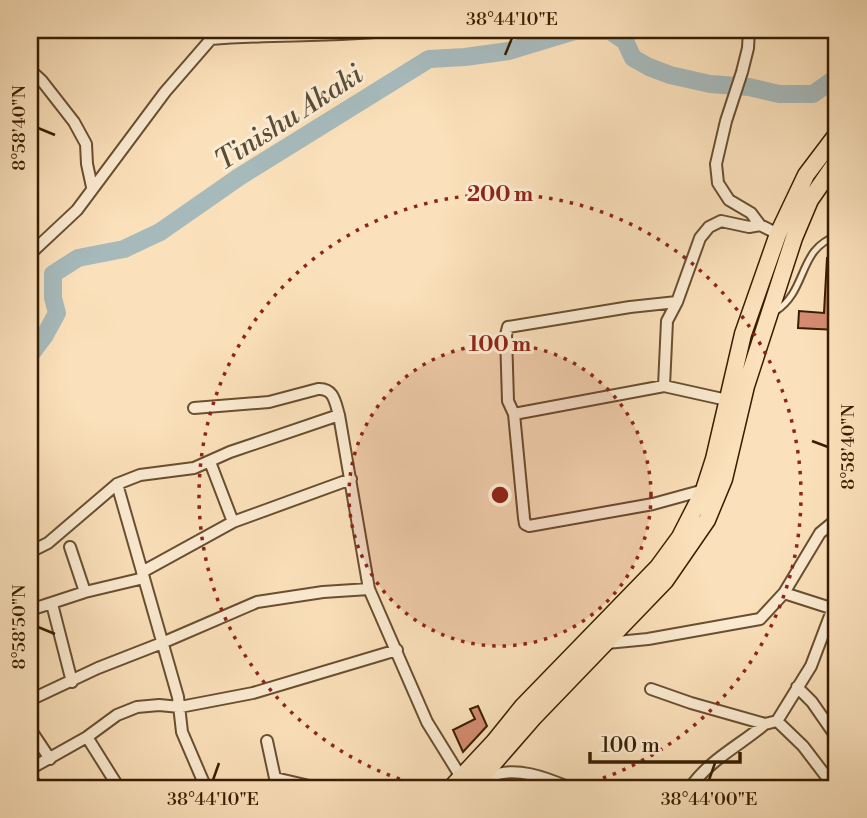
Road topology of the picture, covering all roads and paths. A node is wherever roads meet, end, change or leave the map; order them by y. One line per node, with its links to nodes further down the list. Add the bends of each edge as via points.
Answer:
1 (398, 30): 3 (street, via 316,37)
2 (749, 30): 8 (street, via 716,164 718,183 729,200)
3 (213, 34): 7 (street)
4 (30, 70): 7 (street, via 43,81 86,144)
5 (837, 134): 9 (main road, via 806,175)
6 (837, 161): 13 (main road, via 810,200)
7 (92, 187): 11 (street, via 77,210)
8 (761, 225): 9 (street); 12 (street, via 721,221 709,227 700,238)
9 (778, 234): 15 (main road, via 743,334)
10 (837, 236): 13 (lane, via 815,249 791,299)
11 (30, 254)
12 (677, 302): 14 (street, via 667,321); 17 (street, via 508,327 508,401)
13 (768, 316): 36 (main road, via 724,479 707,520 665,581)
14 (664, 386): 15 (street); 17 (street)
15 (727, 400): 22 (main road)
16 (194, 408): 18 (street, via 258,404 326,388)
17 (514, 414): 22 (street, via 524,518 529,526 653,504)
18 (339, 415): 19 (street); 20 (street)
19 (210, 462): 21 (street); 23 (street)
20 (351, 479): 23 (street); 28 (street)
21 (117, 484): 26 (street, via 48,543); 27 (street)
22 (704, 489): 34 (main road, via 680,537 658,567)
23 (233, 522): 27 (street)
24 (834, 525): 30 (street, via 820,533)
25 (70, 547): 29 (street)
26 (30, 552)
27 (143, 575): 29 (street); 35 (street)
28 (369, 589): 35 (street, via 257,602); 37 (street)
29 (85, 592): 31 (street)
30 (784, 593): 32 (street); 36 (street, via 760,620)
31 (52, 604): 33 (street); 38 (street)
32 (835, 609): 39 (street)
33 (30, 610)
34 (595, 631): 36 (street); 52 (main road, via 523,706)
35 (162, 643): 38 (street); 42 (street)
36 (607, 643): 51 (main road, via 533,718)
37 (397, 650): 42 (street, via 253,693); 52 (street, via 427,722)
38 (72, 682): 41 (street)
39 (797, 687): 43 (street); 46 (street)
40 (651, 689): 43 (street)
41 (30, 700)
42 (180, 707): 45 (street, via 136,707); 55 (street, via 182,732)
43 (771, 723): 59 (street, via 715,760); 60 (street, via 803,746)
44 (30, 729): 48 (street)
45 (87, 737): 48 (street); 54 (street)
46 (837, 738)
47 (267, 741): 56 (street, via 275,778)
48 (50, 759): 49 (street)
49 (30, 769)
50 (30, 775): 53 (street)
51 (488, 775): 52 (main road); 57 (street); 58 (street, via 509,772)
52 (461, 784)
53 (37, 788)
54 (119, 788)
55 (206, 788)
56 (318, 788)
57 (498, 788)
58 (570, 788)
59 (690, 788)
60 (835, 788)

